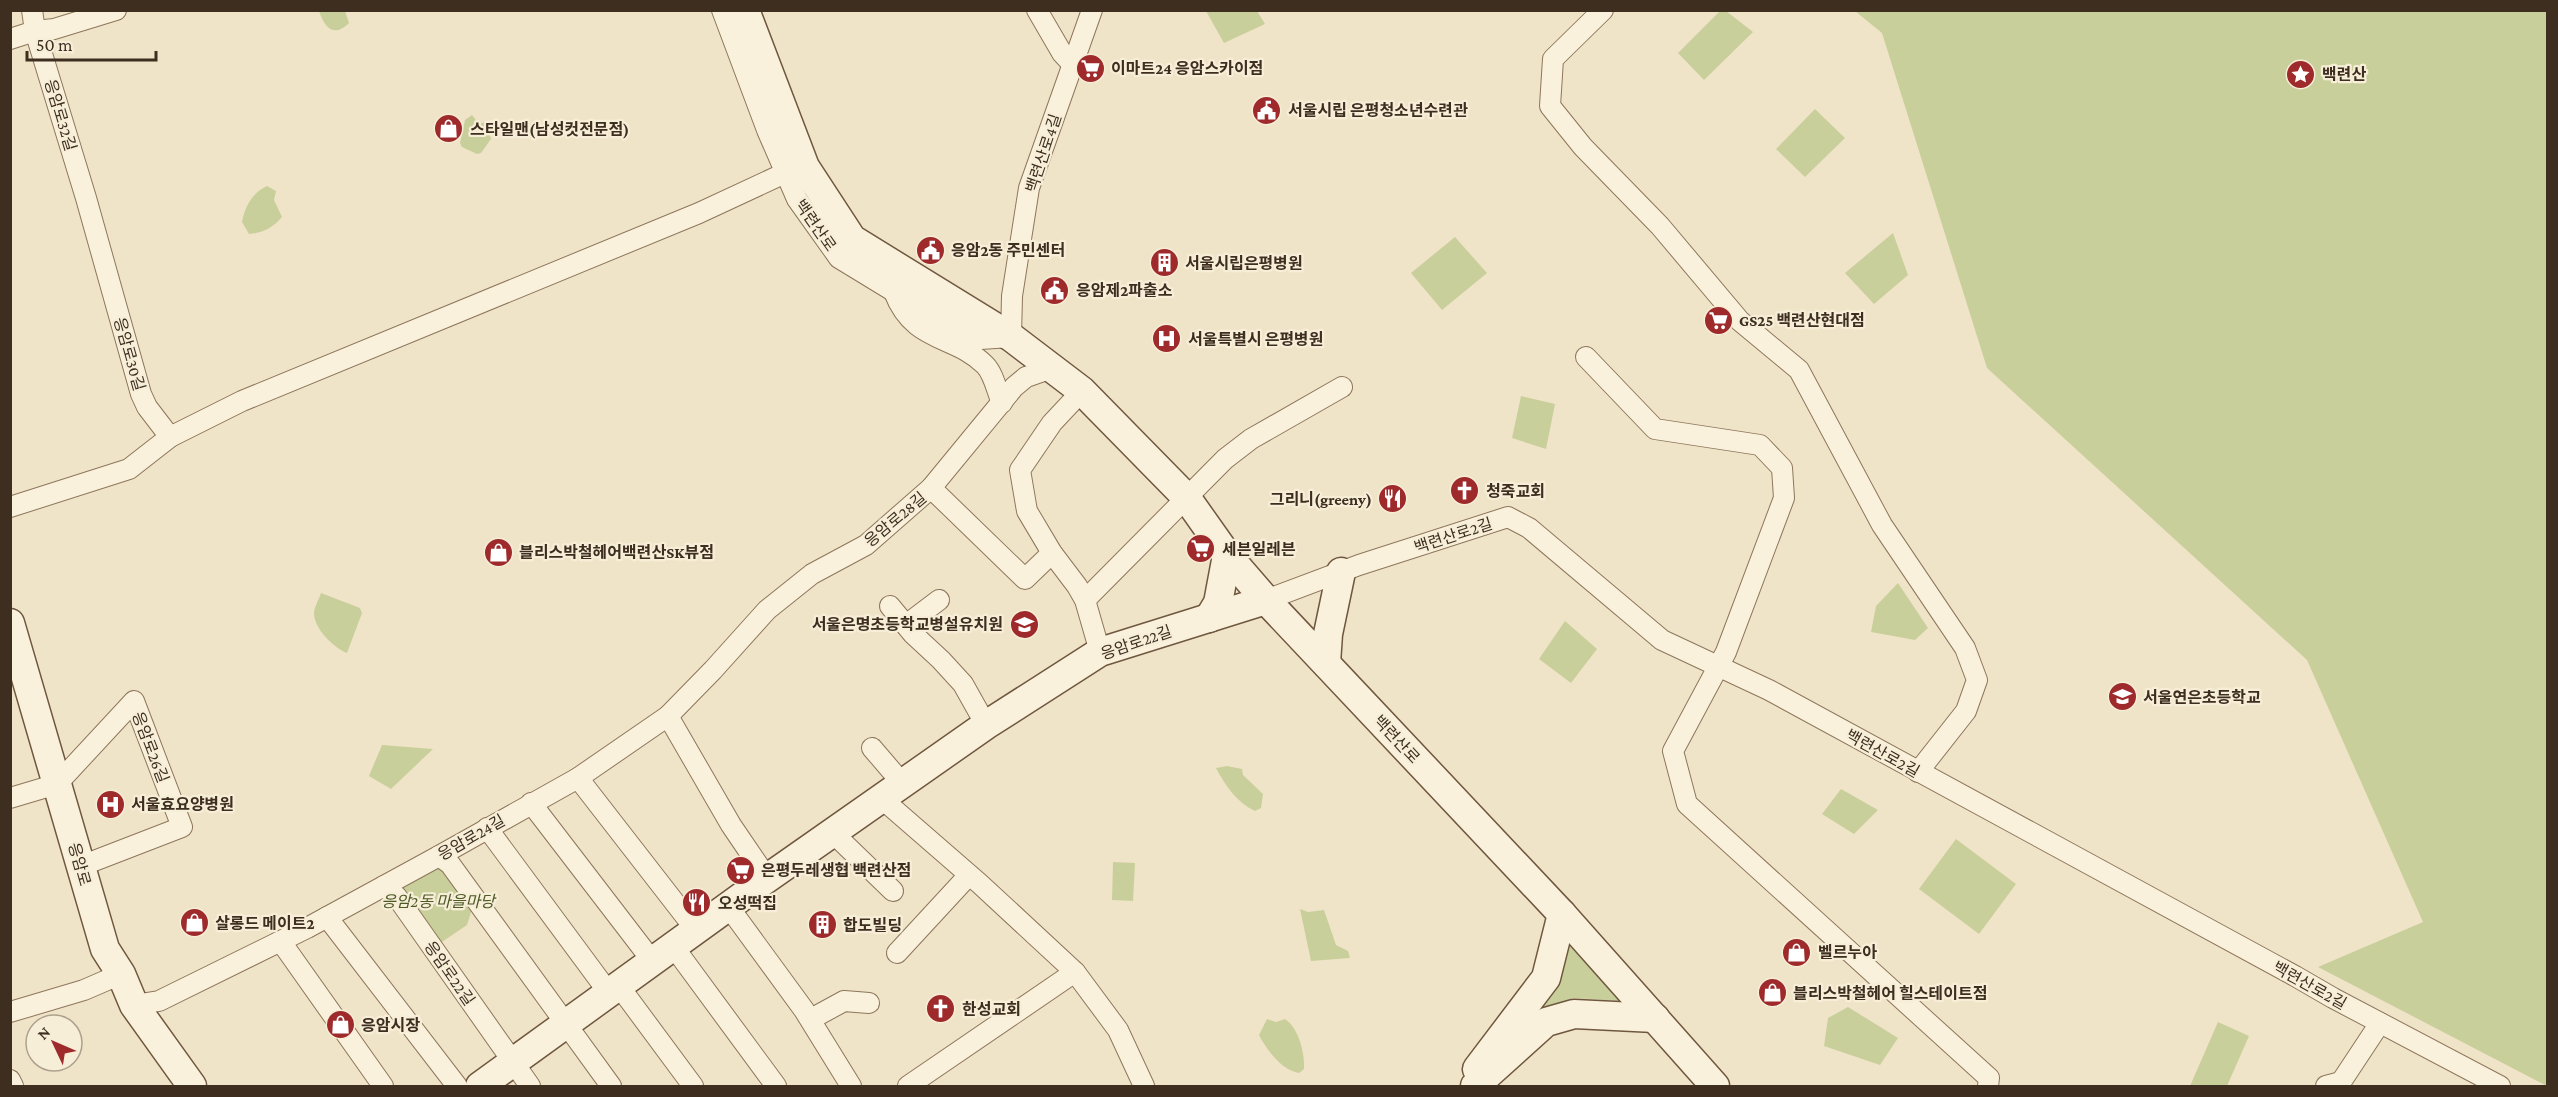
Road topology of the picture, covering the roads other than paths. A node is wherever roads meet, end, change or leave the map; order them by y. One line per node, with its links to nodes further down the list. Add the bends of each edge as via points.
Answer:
1 (32, 10): 9 (street, 응암로32길)
2 (116, 10): 9 (street)
3 (722, 10): 12 (street, 백련산로)
4 (745, 10): 14 (main road, 백련산로, via 805,167 852,239)
5 (755, 10): 14 (street, 백련산로, via 812,158 837,200)
6 (1037, 10): 11 (street)
7 (1092, 10): 11 (street, 백련산로4길)
8 (1603, 10): 42 (street, via 1553,59 1550,106 1740,321 1799,370 1882,525 1965,648 1977,680 1966,711)
9 (35, 32): 10 (street); 13 (street, 응암로32길)
10 (10, 39)
11 (1073, 65): 15 (street, 백련산로4길, via 1029,188 1012,296)
12 (785, 173): 14 (street, 백련산로, via 797,199 839,258); 21 (street, via 699,213 242,401)
13 (86, 198): 21 (street, 응암로30길, via 141,394)
14 (902, 282): 15 (main road, 백련산로); 20 (street, via 901,311 917,325 986,366)
15 (1011, 337): 17 (main road, 백련산로)
16 (1586, 357): 38 (street, via 1655,429 1760,445 1782,468 1784,498)
17 (1052, 368): 19 (main road, 백련산로); 20 (street, 응암로28길, via 1026,377)
18 (1342, 387): 23 (street, via 1251,439)
19 (1082, 391): 23 (main road, 백련산로); 25 (street, via 1052,423 1020,470 1027,511)
20 (1002, 403): 22 (street, 응암로28길)
21 (170, 436): 24 (street, via 129,469)
22 (931, 489): 25 (street, via 1025,579); 32 (street, 응암로28길, via 866,545 812,574)
23 (1186, 497): 26 (main road, 백련산로); 29 (street)
24 (10, 507)
25 (1052, 553): 29 (street)
26 (1227, 555): 30 (main road, 백련산로); 33 (main road, via 1218,603)
27 (1341, 572): 30 (street, 백련산로2길); 37 (main road); 38 (street, 백련산로2길, via 1508,517 1529,528 1662,640)
28 (939, 600): 34 (street)
29 (1085, 600): 36 (street)
30 (1266, 600): 33 (main road, 응암로22길); 37 (main road, 백련산로)
31 (890, 606): 34 (street)
32 (767, 609): 39 (street, 응암로24길)
33 (1209, 618): 36 (main road, 응암로22길)
34 (906, 625): 40 (street, via 963,684)
35 (11, 626): 44 (main road, 응암로)
36 (1100, 652): 40 (main road, 응암로22길)
37 (1326, 663): 57 (main road, 백련산로)
38 (1718, 666): 42 (street, 백련산로2길); 89 (street, via 1673,751 1687,804 1989,1078)
39 (668, 716): 43 (street, 응암로24길); 53 (street, via 731,825)
40 (986, 724): 45 (main road, 응암로22길)
41 (872, 748): 45 (street)
42 (1918, 772): 70 (street, 백련산로2길)
43 (578, 778): 47 (street, 응암로24길); 60 (street)
44 (57, 784): 46 (street); 51 (main road, 응암로); 51 (street, 응암로26길, via 134,701 182,827)
45 (892, 790): 49 (main road, 응암로22길); 52 (street)
46 (10, 798)
47 (531, 803): 48 (street, 응암로24길); 60 (street)
48 (487, 828): 50 (street, 응암로24길); 64 (street)
49 (832, 832): 53 (main road, 응암로22길); 55 (street)
50 (439, 856): 54 (street, 응암로24길); 71 (street, via 450,864)
51 (81, 866): 63 (main road, 응암로, via 105,949)
52 (969, 875): 61 (street); 62 (street)
53 (767, 878): 56 (main road, 응암로22길)
54 (384, 886): 58 (street, 응암로24길); 72 (street, 응암로22길, via 397,897)
55 (893, 891)
56 (728, 906): 60 (main road, 응암로22길); 69 (street)
57 (1562, 914): 68 (main road, 백련산로); 86 (main road, via 1546,978)
58 (327, 917): 59 (street, 응암로24길); 77 (street)
59 (277, 942): 66 (street, 응암로24길, via 159,1000); 76 (street, via 284,946)
60 (674, 946): 64 (main road, 응암로22길); 82 (street)
61 (897, 953)
62 (1075, 972): 84 (street); 85 (street, via 1118,1030)
63 (121, 974): 66 (main road, 응암로); 67 (street, via 84,990)
64 (614, 990): 71 (main road, 응암로22길); 81 (street)
65 (869, 1003): 69 (street, via 844,1001)
66 (134, 1005): 75 (main road, 응암로)
67 (10, 1012)
68 (1655, 1018): 87 (main road, via 1574,1014 1546,1022); 88 (main road, 백련산로)
69 (811, 1020): 83 (street)
70 (2380, 1023): 90 (street, via 2341,1082); 91 (street, 백련산로2길)
71 (566, 1024): 72 (main road, 응암로22길); 80 (street)
72 (513, 1063): 78 (main road, 응암로22길); 79 (street, 응암로22길)
73 (10, 1080): 74 (street)
74 (13, 1086)
75 (192, 1086)
76 (383, 1086)
77 (457, 1086)
78 (480, 1086)
79 (530, 1086)
80 (611, 1086)
81 (693, 1086)
82 (776, 1086)
83 (851, 1086)
84 (908, 1086)
85 (1144, 1086)
86 (1464, 1086)
87 (1474, 1086)
88 (1715, 1086)
89 (1988, 1086)
90 (2326, 1086)
91 (2500, 1086)

